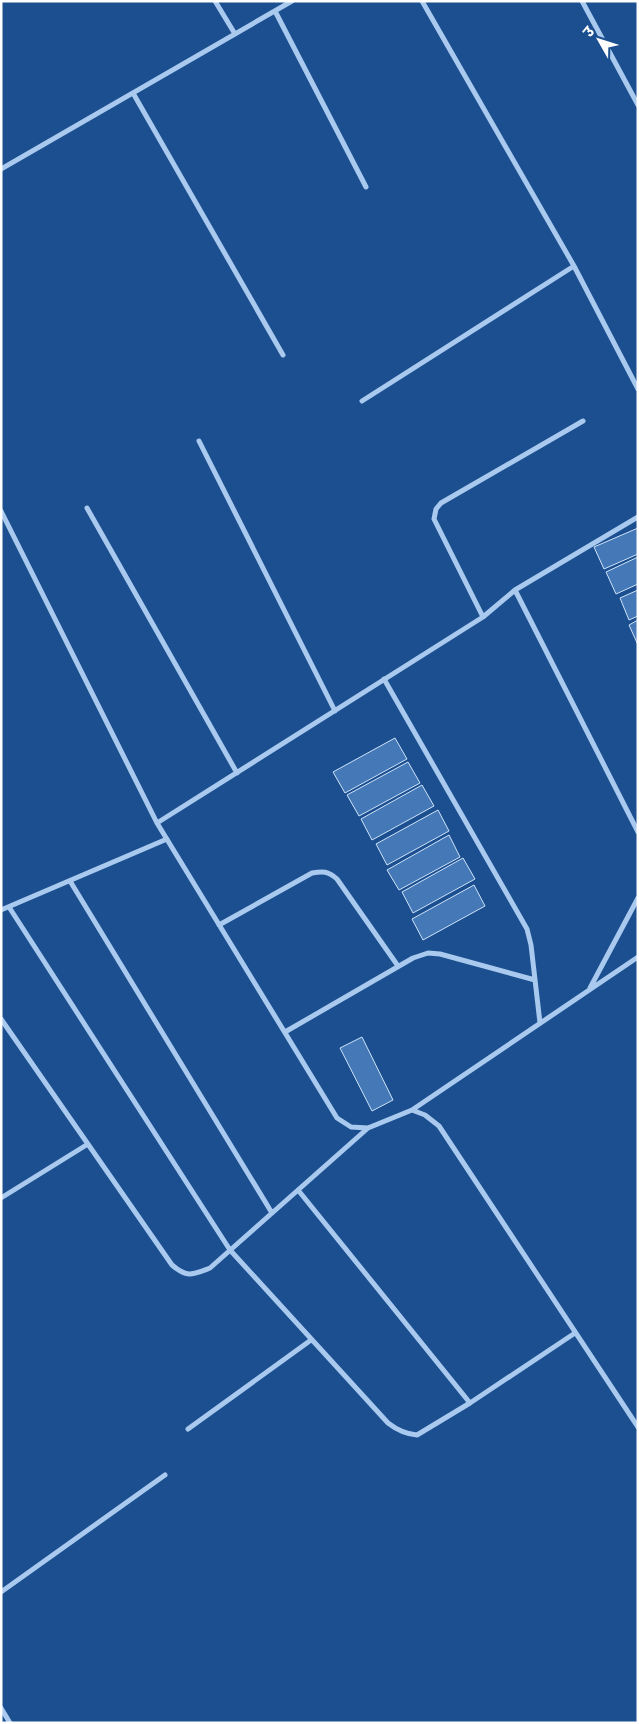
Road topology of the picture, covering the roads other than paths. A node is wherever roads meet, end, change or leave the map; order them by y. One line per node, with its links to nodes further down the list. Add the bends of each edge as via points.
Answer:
1 (215, 1): 6 (street)
2 (292, 1): 5 (street)
3 (422, 1): 11 (street)
4 (582, 1): 8 (street)
5 (274, 11): 6 (street); 10 (street)
6 (234, 34): 7 (street)
7 (133, 93): 9 (street); 12 (street)
8 (638, 105)
9 (1, 169)
10 (366, 186)
11 (574, 266): 13 (street); 14 (street)
12 (283, 355)
13 (638, 389)
14 (362, 401)
15 (583, 421): 21 (street, via 441,503 436,510 434,519)
16 (199, 441): 23 (street)
17 (87, 508): 24 (street)
18 (1, 512): 25 (street)
19 (638, 517): 20 (street)
20 (515, 590): 21 (street); 26 (street)
21 (483, 617): 22 (street)
22 (384, 679): 23 (street); 35 (street, via 527,929)
23 (335, 711): 24 (street)
24 (237, 773): 25 (street)
25 (157, 823): 27 (street)
26 (638, 832)
27 (167, 839): 28 (street); 32 (street)
28 (70, 881): 30 (street); 45 (street)
29 (638, 898): 36 (street)
30 (9, 907): 31 (street); 46 (street)
31 (1, 910)
32 (219, 925): 34 (street, via 312,873 323,871 337,879); 39 (street)
33 (638, 957): 36 (street)
34 (398, 966): 35 (street, via 428,953 440,954); 39 (street)
35 (535, 980): 38 (street)
36 (590, 990): 38 (street)
37 (1, 1019): 42 (street)
38 (540, 1023): 40 (street)
39 (285, 1032): 41 (street, via 337,1118 351,1127)
40 (412, 1110): 41 (street); 47 (street, via 439,1126)
41 (368, 1128): 43 (street)
42 (88, 1144): 44 (street); 46 (street, via 172,1265 182,1273 196,1274 210,1268)
43 (298, 1190): 45 (street); 49 (street)
44 (1, 1198)
45 (272, 1213): 46 (street)
46 (230, 1250): 48 (street)
47 (575, 1333): 49 (street); 50 (street)
48 (312, 1340): 49 (street, via 388,1423 403,1433 417,1435); 51 (street)
49 (470, 1403)
50 (638, 1427)
51 (188, 1428)
52 (165, 1475): 53 (street)
53 (1, 1592)
54 (1, 1708): 55 (street)
55 (10, 1723)

